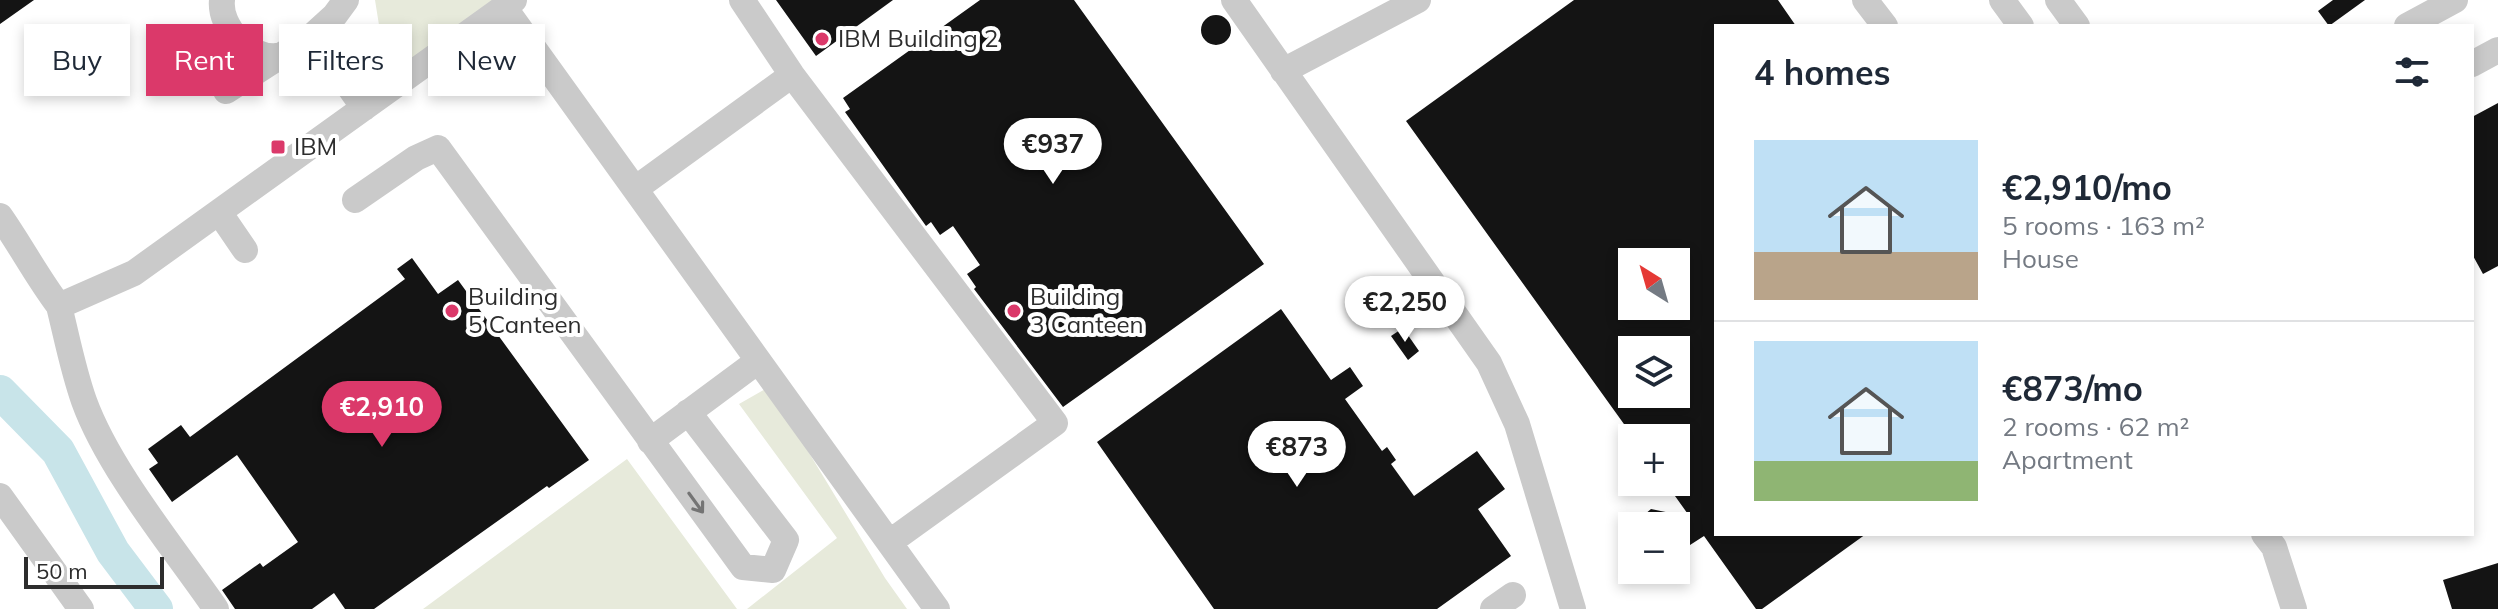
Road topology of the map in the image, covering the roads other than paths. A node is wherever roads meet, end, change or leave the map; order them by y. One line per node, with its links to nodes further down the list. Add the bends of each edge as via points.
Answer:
1 (222, 0): 17 (street, via 224,17 248,50)
2 (346, 0): 11 (street)
3 (742, 0): 21 (street)
4 (1234, 0): 20 (street)
5 (1418, 0): 20 (street)
6 (1865, 0): 12 (street)
7 (2002, 0): 13 (street)
8 (2058, 0): 14 (street)
9 (2455, 0): 15 (street)
10 (509, 4): 23 (street); 24 (street)
11 (325, 24)
12 (1883, 24)
13 (2020, 24)
14 (2076, 24)
15 (2411, 24)
16 (2498, 50): 18 (street)
17 (277, 56): 19 (street)
18 (2474, 63)
19 (263, 66)
20 (1283, 71): 39 (street, via 1489,363 1517,424)
21 (792, 75): 24 (street); 35 (street, via 1055,423)
22 (356, 96): 23 (street)
23 (364, 108): 26 (street)
24 (635, 189): 30 (street)
25 (355, 200): 32 (street, via 438,148)
26 (219, 212): 28 (street); 29 (street, via 134,273)
27 (0, 216): 29 (street)
28 (245, 250)
29 (59, 306): 37 (street, via 85,403 105,443)
30 (758, 361): 31 (street); 35 (street)
31 (688, 412): 32 (street); 32 (street, one-way to 31, via 743,567 773,570 786,540)
32 (650, 441)
33 (0, 496): 36 (street)
34 (2266, 536): 40 (street)
35 (890, 542): 38 (street)
36 (81, 609)
37 (216, 609)
38 (937, 609)
39 (1573, 609)
40 (2294, 609)

